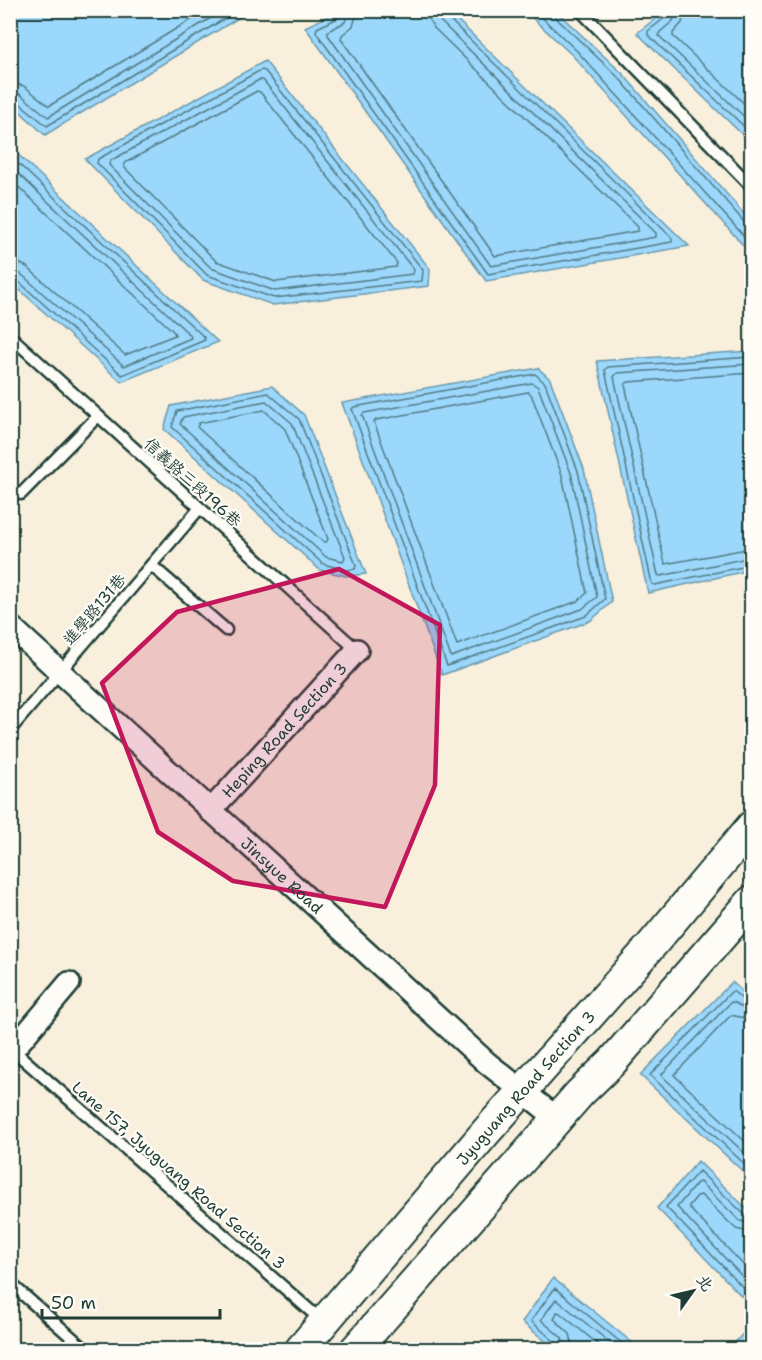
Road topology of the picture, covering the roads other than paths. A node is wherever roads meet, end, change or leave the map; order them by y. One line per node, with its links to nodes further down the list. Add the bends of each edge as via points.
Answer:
1 (580, 10): 2 (lane)
2 (752, 187)
3 (10, 336): 4 (lane, 信義路三段196巷)
4 (98, 416): 5 (lane); 6 (lane, 信義路三段196巷)
5 (21, 494)
6 (200, 509): 7 (lane, 進學路131巷); 10 (lane, 信義路三段196巷)
7 (151, 565): 9 (lane); 11 (lane, 進學路131巷)
8 (10, 626): 11 (street, Jinsyue Road)
9 (226, 630)
10 (357, 650): 13 (street, Heping Road Section 3)
11 (60, 672): 12 (lane, 進學路131巷); 13 (street, Jinsyue Road)
12 (10, 730)
13 (210, 811): 18 (street, Jinsyue Road)
14 (752, 826): 18 (street, Jyuguang Road Section 3)
15 (752, 901): 19 (street)
16 (69, 983): 17 (street)
17 (12, 1052): 21 (lane, Lane 157, Jyuguang Road Section 3)
18 (522, 1091): 19 (street, Jinsyue Road); 21 (street, Jyuguang Road Section 3)
19 (558, 1119): 24 (street)
20 (10, 1283): 22 (lane)
21 (324, 1323): 23 (street, Jyuguang Road Section 3)
22 (87, 1350)
23 (300, 1350)
24 (355, 1350)

